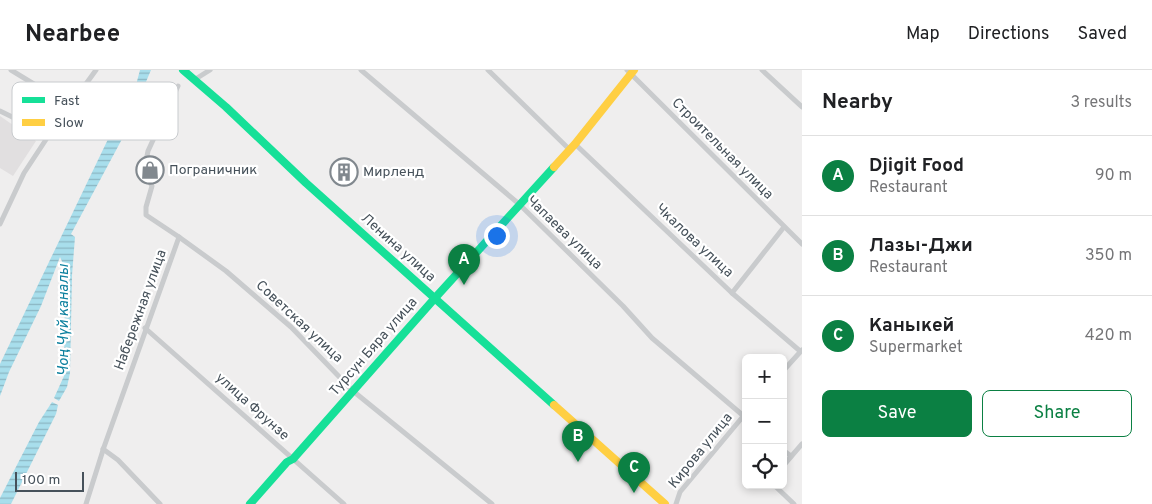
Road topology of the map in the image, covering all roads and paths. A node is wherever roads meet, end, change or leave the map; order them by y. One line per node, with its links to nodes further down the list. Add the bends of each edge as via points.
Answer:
1 (11, 70): 9 (street)
2 (96, 70): 10 (street)
3 (210, 70): 8 (street)
4 (360, 70): 17 (street, Чапаева улица)
5 (488, 70): 16 (street, Чкалова улица)
6 (762, 70): 11 (street)
7 (630, 71): 16 (main road, Турсун Бяра улица); 19 (street, Строительная улица)
8 (188, 73): 23 (main road, Ленина улица)
9 (31, 82)
10 (87, 82)
11 (802, 107)
12 (0, 110): 13 (street)
13 (12, 116)
14 (46, 140): 18 (street, via 24,173)
15 (153, 140): 20 (street, Набережная улица, via 144,171 152,186 146,215)
16 (572, 147): 17 (main road, Турсун Бяра улица); 22 (street, Чкалова улица)
17 (518, 204): 23 (main road, Турсун Бяра улица); 28 (street, Чапаева улица, via 652,338)
18 (0, 224)
19 (784, 227): 21 (street, Строительная улица); 22 (street)
20 (179, 237): 24 (street, Набережная улица); 27 (street, Советская улица, via 226,271 291,327)
21 (802, 244)
22 (732, 293): 25 (street, Чкалова улица)
23 (435, 298): 27 (main road, Турсун Бяра улица); 42 (main road, Ленина улица)
24 (145, 328): 31 (street, Набережная улица); 34 (street, улица Фрунзе)
25 (801, 350): 26 (street)
26 (787, 366)
27 (353, 391): 34 (main road, Турсун Бяра улица); 41 (street, Советская улица)
28 (742, 413)
29 (742, 420): 43 (street, Кирова улица, via 680,492)
30 (802, 444): 33 (street)
31 (103, 449): 37 (street, Набережная улица); 38 (street)
32 (787, 453): 33 (street)
33 (791, 456): 35 (street)
34 (293, 459): 39 (main road, Турсун Бяра улица); 40 (street, улица Фрунзе)
35 (787, 461)
36 (778, 489): 44 (street)
37 (86, 504)
38 (160, 504)
39 (250, 504)
40 (344, 504)
41 (492, 504)
42 (665, 504)
43 (676, 504)
44 (794, 504)

